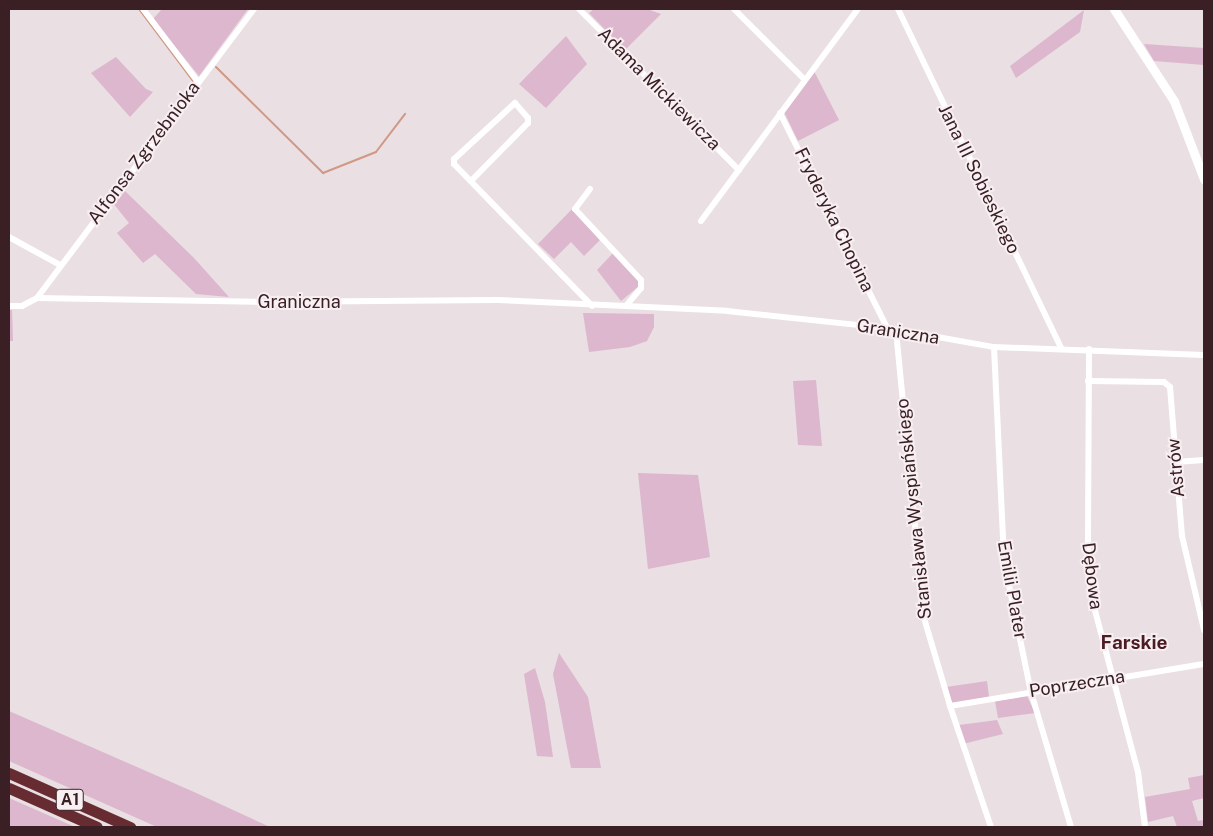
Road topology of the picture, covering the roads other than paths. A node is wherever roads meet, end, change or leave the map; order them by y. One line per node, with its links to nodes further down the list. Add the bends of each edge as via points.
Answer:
1 (143, 9): 9 (street)
2 (254, 9): 9 (street, Alfonsa Zgrzebnioka)
3 (579, 9): 11 (street, Adama Mickiewicza)
4 (734, 9): 8 (street)
5 (858, 9): 8 (street)
6 (898, 9): 25 (street, Jana III Sobieskiego)
7 (1114, 9): 12 (main road, via 1174,101)
8 (804, 79): 10 (street)
9 (198, 82): 17 (street, Alfonsa Zgrzebnioka)
10 (780, 113): 11 (street); 22 (street, Fryderyka Chopina)
11 (739, 170): 15 (street)
12 (1204, 179)
13 (471, 181): 13 (street, via 454,164 454,159 515,103 528,118 528,123); 20 (street)
14 (590, 189): 21 (street, via 575,209 641,280 641,288)
15 (702, 221)
16 (9, 237): 17 (street)
17 (60, 265): 18 (street, Alfonsa Zgrzebnioka)
18 (36, 298): 19 (street, Graniczna, via 22,306); 20 (street, Graniczna, via 265,302 497,300)
19 (9, 306)
20 (592, 306): 21 (street, Graniczna)
21 (626, 306): 22 (street, Graniczna, via 727,312)
22 (887, 328): 23 (street, Graniczna)
23 (896, 331): 24 (street, Graniczna); 35 (street, Stanisława Wyspiańskiego, via 924,618)
24 (994, 347): 25 (street, Graniczna); 34 (street, Emilii Plater, via 1003,553)
25 (1061, 348): 26 (street, Graniczna)
26 (1089, 349): 27 (street, Graniczna); 28 (street, Dębowa)
27 (1204, 355)
28 (1088, 381): 30 (street, Astrów, via 1167,383); 33 (street, Dębowa, via 1088,573)
29 (1204, 460): 30 (street)
30 (1176, 462): 31 (street, Astrów, via 1182,536)
31 (1204, 630)
32 (1204, 664): 33 (street, Poprzeczna)
33 (1112, 678): 34 (street, Poprzeczna); 42 (street, Dębowa, via 1138,772)
34 (1031, 692): 35 (street, Poprzeczna); 41 (street, Emilii Plater)
35 (950, 706): 40 (street, Stanisława Wyspiańskiego)
36 (9, 773): 39 (highway, A1)
37 (9, 788): 38 (highway, A1)
38 (97, 827)
39 (130, 827)
40 (991, 827)
41 (1070, 827)
42 (1145, 827)

